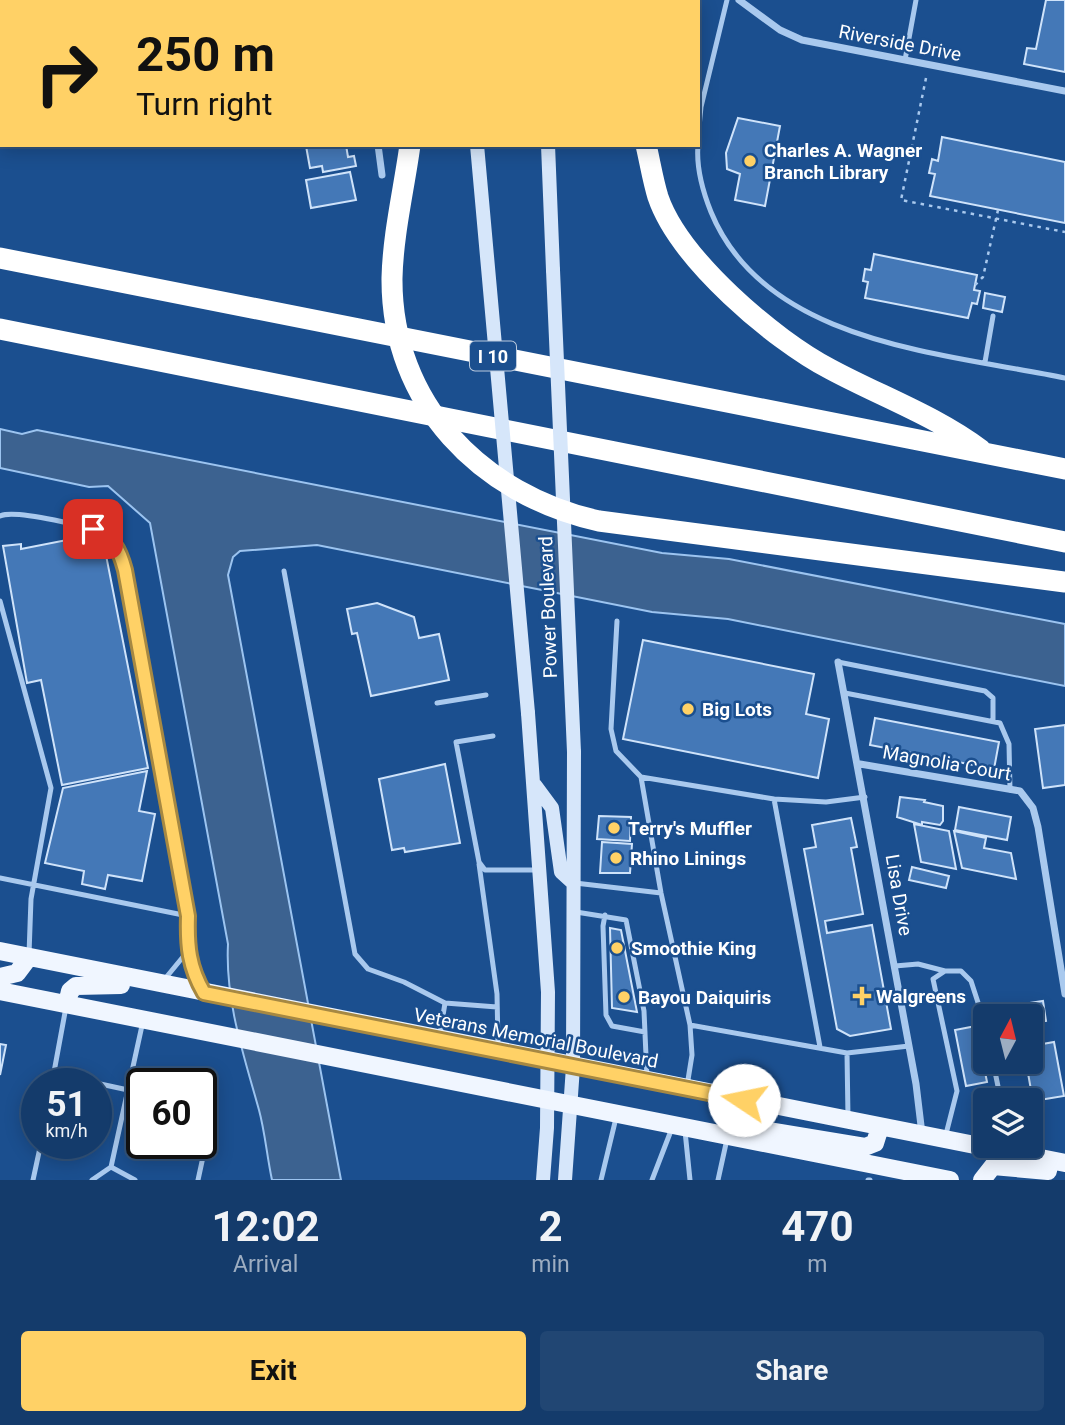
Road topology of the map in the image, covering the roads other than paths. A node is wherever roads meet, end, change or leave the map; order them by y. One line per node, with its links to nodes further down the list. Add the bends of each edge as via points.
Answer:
1 (727, 0): 6 (lane)
2 (739, 0): 4 (street, Riverside Drive, via 802,40)
3 (916, 0): 4 (lane)
4 (905, 60): 5 (street, Riverside Drive)
5 (1065, 91)
6 (700, 117)
7 (378, 147): 13 (street)
8 (410, 147): 24 (highway, bridge, via 392,277 395,319 405,358 422,396 461,447 495,477 539,504 599,521)
9 (477, 147): 35 (main road, Power Boulevard, bridge)
10 (548, 147): 42 (main road, Power Boulevard, bridge, via 574,752)
11 (646, 147): 19 (highway, via 659,199 676,230 698,261 758,319 827,368 957,431)
12 (698, 147): 17 (lane, via 703,193 719,232 745,269 782,297 826,322 880,341)
13 (382, 175)
14 (0, 258): 19 (highway, I 10)
15 (993, 316): 17 (lane)
16 (0, 329): 22 (highway)
17 (985, 362): 18 (lane)
18 (1065, 378)
19 (985, 454): 20 (highway, I 10)
20 (1065, 469)
21 (0, 516): 47 (lane, via 18,514 93,529 110,537 119,549)
22 (1065, 542)
23 (285, 571): 58 (lane, via 355,954 368,969)
24 (1065, 582)
25 (0, 601): 43 (lane, via 51,788)
26 (617, 621): 34 (lane, via 611,729 616,751)
27 (838, 662): 28 (street, Lisa Drive); 31 (lane, via 985,691 993,698)
28 (845, 693): 31 (lane); 33 (street, Lisa Drive)
29 (486, 695): 30 (lane)
30 (437, 703)
31 (993, 721): 36 (lane, via 1000,723 1009,744)
32 (493, 736): 39 (lane, via 456,742)
33 (860, 764): 36 (street, Magnolia Court); 37 (street, Lisa Drive)
34 (641, 777): 38 (lane); 44 (lane)
35 (534, 784): 40 (main road, Power Boulevard); 42 (main road, via 552,808 561,873)
36 (1010, 790): 57 (street, Magnolia Court, via 1020,791 1038,827)
37 (865, 797): 38 (lane, via 826,802); 51 (street, Lisa Drive)
38 (774, 799): 67 (lane)
39 (479, 862): 40 (lane, via 485,870 495,872); 61 (lane)
40 (541, 869): 70 (main road, Power Boulevard)
41 (0, 878): 43 (lane)
42 (572, 882): 44 (lane); 45 (main road, Power Boulevard)
43 (34, 885): 47 (lane); 50 (lane)
44 (661, 893): 63 (lane)
45 (571, 912): 46 (lane); 71 (main road, Power Boulevard)
46 (605, 915): 64 (lane, via 626,920); 64 (lane, via 606,1015 612,1026)
47 (188, 916): 49 (lane)
48 (0, 951): 50 (main road, Veterans Memorial Boulevard)
49 (187, 952): 54 (lane); 56 (lane, via 194,977)
50 (29, 957): 53 (main road, via 17,972); 54 (main road, Veterans Memorial Boulevard)
51 (895, 966): 52 (lane, via 918,964); 66 (street, Lisa Drive)
52 (945, 971): 60 (lane, via 961,971 971,981); 85 (lane, via 933,979 957,1091)
53 (0, 976)
54 (160, 984): 56 (main road, Veterans Memorial Boulevard); 59 (main road, via 76,986)
55 (0, 991): 59 (main road)
56 (210, 994): 65 (main road, Veterans Memorial Boulevard)
57 (1065, 994)
58 (444, 1003): 61 (lane); 65 (lane)
59 (67, 1004): 62 (main road); 72 (lane)
60 (978, 1004)
61 (498, 1007): 68 (lane)
62 (143, 1019): 73 (lane); 77 (main road)
63 (690, 1024): 67 (lane); 75 (lane, via 692,1055)
64 (645, 1032): 74 (lane)
65 (439, 1040): 68 (main road, Veterans Memorial Boulevard)
66 (909, 1046): 69 (lane); 83 (street, Lisa Drive)
67 (820, 1047): 69 (lane)
68 (498, 1052): 70 (main road, Veterans Memorial Boulevard)
69 (847, 1053): 80 (lane)
70 (548, 1062): 71 (main road, Veterans Memorial Boulevard); 77 (main road, Power Boulevard)
71 (573, 1067): 74 (main road, Veterans Memorial Boulevard); 78 (main road, Power Boulevard)
72 (55, 1068)
73 (132, 1068)
74 (647, 1081): 75 (main road, Veterans Memorial Boulevard)
75 (686, 1089): 80 (main road, Veterans Memorial Boulevard)
76 (126, 1093): 91 (lane)
77 (547, 1100): 78 (main road); 98 (main road, Power Boulevard)
78 (571, 1105): 79 (main road); 99 (main road, Power Boulevard)
79 (617, 1114): 82 (main road); 100 (lane)
80 (848, 1121): 81 (main road, Veterans Memorial Boulevard)
81 (880, 1126): 82 (main road, via 875,1143 864,1147 720,1123); 83 (main road, Veterans Memorial Boulevard)
82 (687, 1128): 84 (main road); 101 (lane); 102 (lane)
83 (922, 1135): 85 (main road, Veterans Memorial Boulevard)
84 (728, 1136): 93 (main road); 103 (lane)
85 (945, 1139): 86 (main road, Veterans Memorial Boulevard)
86 (973, 1144)
87 (1043, 1158): 90 (main road, Veterans Memorial Boulevard)
88 (38, 1159): 94 (lane)
89 (203, 1159): 97 (lane)
90 (1065, 1163)
91 (111, 1167): 95 (lane); 96 (lane)
92 (1065, 1173): 105 (main road, via 1003,1164 993,1166)
93 (870, 1176): 104 (main road)
94 (33, 1180)
95 (92, 1180)
96 (135, 1180)
97 (198, 1180)
98 (543, 1180)
99 (565, 1180)
100 (601, 1180)
101 (652, 1180)
102 (690, 1180)
103 (718, 1180)
104 (950, 1180)
105 (982, 1180)

